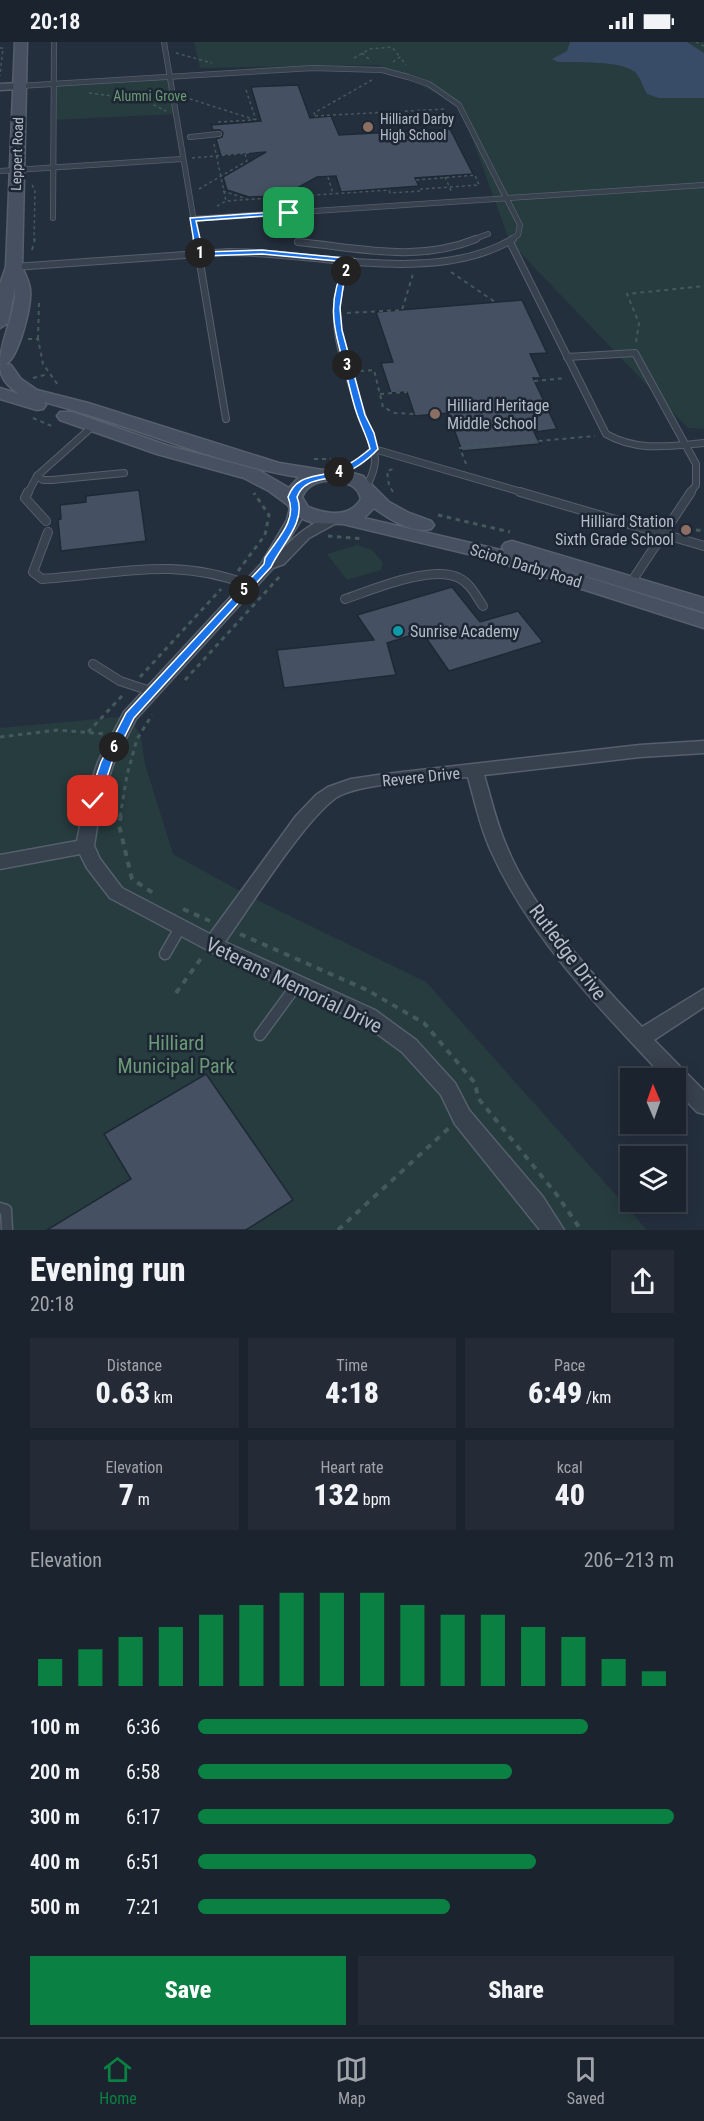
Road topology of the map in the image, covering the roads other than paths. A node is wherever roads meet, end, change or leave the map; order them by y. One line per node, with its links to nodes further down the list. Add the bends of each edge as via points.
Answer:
1 (21, 42): 6 (main road, Leppert Road)
2 (54, 42): 5 (lane)
3 (164, 42): 4 (lane)
4 (169, 77): 5 (lane); 10 (lane); 15 (lane, via 313,68 382,70 429,84 459,105)
5 (54, 84): 6 (lane); 11 (lane)
6 (19, 86): 7 (street); 12 (main road, Leppert Road)
7 (0, 87)
8 (219, 134): 9 (lane)
9 (190, 137)
10 (182, 159): 11 (lane); 17 (lane)
11 (52, 168): 12 (lane); 16 (lane)
12 (23, 169): 13 (lane); 29 (main road, Leppert Road)
13 (0, 171)
14 (704, 185): 15 (lane)
15 (505, 198): 17 (lane); 20 (lane, via 520,225 518,235)
16 (54, 218)
17 (193, 219): 24 (lane)
18 (488, 234): 22 (lane)
19 (298, 242): 21 (lane)
20 (510, 242): 25 (lane); 32 (lane)
21 (334, 245): 23 (lane); 26 (lane)
22 (457, 246): 23 (lane, via 432,252); 25 (lane)
23 (397, 252): 28 (lane)
24 (200, 254): 26 (lane, via 251,252); 29 (lane); 35 (lane)
25 (474, 255): 28 (lane, via 450,262)
26 (328, 257): 27 (lane)
27 (352, 261): 28 (lane); 39 (lane, via 340,281 338,330)
28 (400, 264)
29 (22, 266): 30 (main road, Leppert Road, via 7,278); 33 (main road, Leppert Road, via 23,303)
30 (3, 304): 31 (main road, Leppert Road)
31 (0, 323)
32 (567, 357): 38 (lane, via 606,434 633,447); 38 (lane, via 635,353)
33 (4, 360): 41 (main road, via 15,383 31,393 237,457)
34 (0, 393): 36 (main road)
35 (226, 419)
36 (86, 432): 42 (lane); 44 (main road, via 251,474)
37 (704, 443): 38 (lane)
38 (686, 444): 48 (lane, via 696,464 696,485)
39 (374, 449): 41 (lane, via 359,462); 43 (lane, via 376,467); 48 (lane)
40 (124, 472): 42 (lane, via 52,480)
41 (329, 475): 43 (main road, via 359,480); 44 (main road, via 295,489)
42 (37, 476): 45 (lane, via 25,498)
43 (369, 491): 46 (main road, via 371,502 366,509); 52 (main road, Scioto Darby Road, via 382,506 416,523 544,555)
44 (296, 505): 46 (main road, via 309,516); 50 (street, via 294,520)
45 (46, 521)
46 (336, 526): 50 (street, via 304,535 279,561); 52 (main road, Scioto Darby Road, via 490,554)
47 (48, 532): 51 (lane, via 46,543 35,558 33,572 42,579 172,566 200,568)
48 (665, 535): 49 (lane); 52 (lane)
49 (704, 546)
50 (268, 565): 51 (street)
51 (249, 585): 58 (street)
52 (628, 589): 54 (main road, Scioto Darby Road); 56 (main road, Scioto Darby Road)
53 (345, 598): 55 (lane, via 430,574 446,574 458,577)
54 (704, 605)
55 (483, 606)
56 (704, 621)
57 (93, 664): 58 (lane, via 104,674)
58 (150, 692): 61 (street, via 130,716 106,762 93,801)
59 (704, 747): 60 (street, Revere Drive)
60 (475, 771): 64 (street, Revere Drive, via 331,787); 69 (street, Rutledge Drive, via 501,853 537,915 603,999)
61 (85, 846): 62 (street); 63 (street, Veterans Memorial Drive, via 116,893)
62 (0, 862)
63 (180, 928): 64 (street, Veterans Memorial Drive); 65 (lane)
64 (213, 944): 66 (street, Veterans Memorial Drive)
65 (165, 954)
66 (299, 982): 68 (lane); 73 (street, Veterans Memorial Drive, via 368,1016 409,1046 448,1089 462,1117)
67 (704, 997): 69 (street)
68 (260, 1035)
69 (641, 1038): 70 (street, Rutledge Drive)
70 (704, 1105)
71 (0, 1208): 72 (lane, via 6,1210)
72 (7, 1230)
73 (553, 1230)

